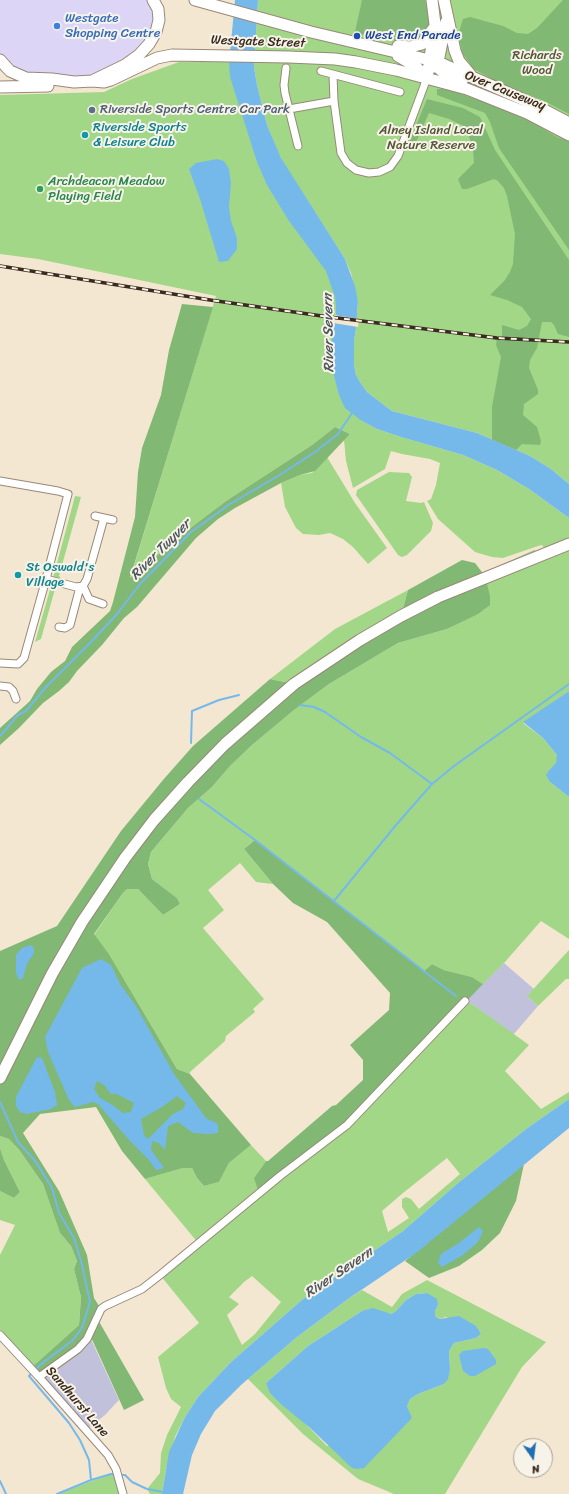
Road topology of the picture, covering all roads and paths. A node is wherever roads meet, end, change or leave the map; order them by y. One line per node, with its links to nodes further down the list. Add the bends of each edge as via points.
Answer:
1 (153, 0): 16 (main road, via 158,9 159,20 149,44 125,65)
2 (432, 0): 6 (main road)
3 (444, 0): 5 (main road)
4 (199, 1): 7 (main road, Westgate Street, via 296,28)
5 (447, 14): 10 (main road); 14 (main road, via 459,61)
6 (435, 24): 7 (main road, via 427,40 419,46); 10 (main road)
7 (368, 44): 8 (main road, Westgate Street)
8 (380, 47): 10 (main road, Westgate Street); 15 (main road, via 415,66)
9 (0, 60): 17 (main road, via 10,71 26,78)
10 (435, 62): 14 (main road, Over Causeway); 15 (main road); 21 (main road, via 445,74)
11 (286, 68): 23 (street, via 284,85)
12 (321, 71): 13 (street)
13 (333, 74): 19 (street); 20 (street)
14 (472, 76): 22 (main road, Over Causeway)
15 (427, 78): 16 (main road, Westgate Street, via 356,62 320,58 180,54 164,56 111,80); 20 (street, via 398,156 390,167 379,172 356,170 347,163 341,153); 21 (main road, Over Causeway, via 467,89)
16 (92, 81): 17 (main road, Westgate Street)
17 (74, 82): 18 (main road, via 53,86)
18 (0, 88)
19 (400, 92)
20 (334, 101): 23 (street)
21 (510, 106): 22 (main road, Over Causeway)
22 (529, 108): 24 (main road, Over Causeway); 25 (main road, Over Causeway)
23 (289, 109): 26 (street)
24 (569, 123)
25 (569, 135)
26 (298, 146)
27 (0, 481): 32 (street, via 68,494)
28 (95, 516): 29 (street)
29 (104, 518): 30 (street); 33 (street, via 87,579)
30 (113, 520)
31 (569, 544): 40 (main road, via 438,597 401,616 294,684 225,744 188,782 125,858 82,922 52,974)
32 (46, 579): 33 (street, via 76,587); 36 (street, via 24,658 18,664)
33 (82, 586): 34 (street, via 89,599); 35 (street, via 70,625 65,628)
34 (103, 604)
35 (59, 627)
36 (0, 663)
37 (0, 686): 38 (street, via 9,687)
38 (16, 699)
39 (465, 1001): 42 (street, via 347,1125 280,1176 160,1275 142,1288 101,1309 87,1339 78,1350)
40 (0, 1078)
41 (0, 1335): 42 (street, Sandhurst Lane)
42 (40, 1377): 43 (street, Sandhurst Lane, via 108,1455 116,1469)
43 (123, 1494)

